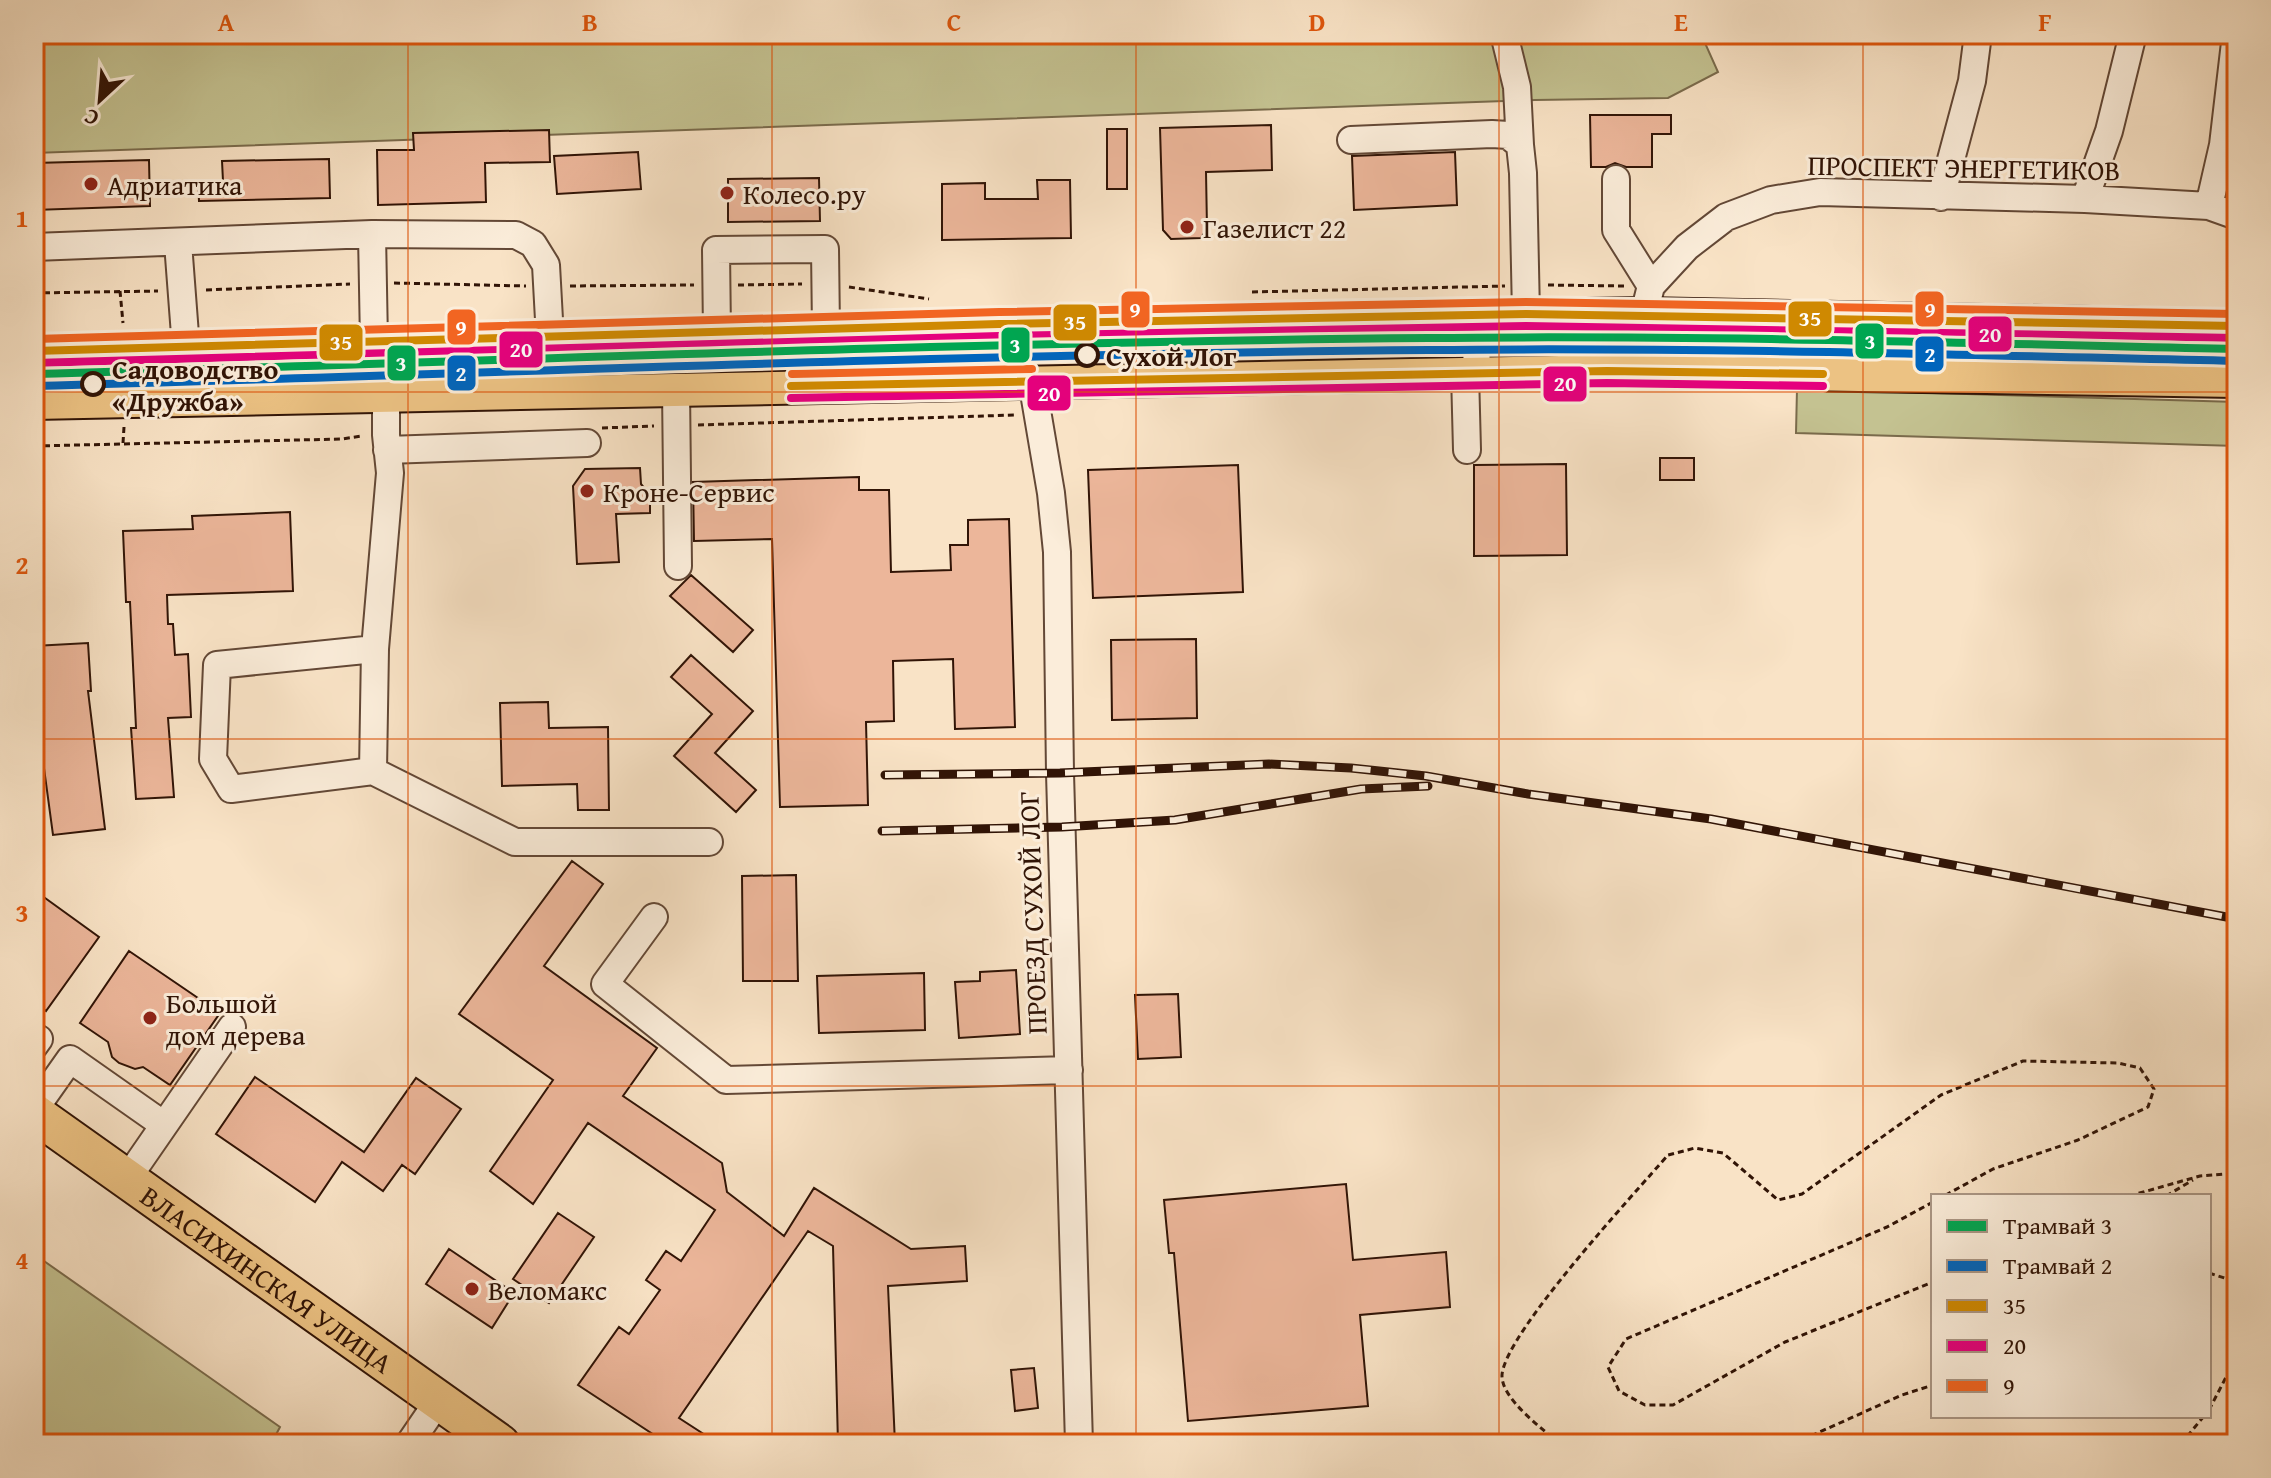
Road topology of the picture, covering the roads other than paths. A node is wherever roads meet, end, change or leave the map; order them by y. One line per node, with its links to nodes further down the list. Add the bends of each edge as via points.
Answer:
1 (1504, 34): 6 (street, via 1517,87)
2 (1978, 34): 8 (street, via 1972,81)
3 (2133, 34): 9 (street, via 2109,131)
4 (2236, 34): 10 (street, via 2223,145)
5 (1351, 140): 6 (street, via 1492,134 1508,135)
6 (1520, 145): 15 (street)
7 (1616, 179): 16 (street, via 1616,230)
8 (1941, 197): 9 (street, ПРОСПЕКТ ЭНЕРГЕТИКОВ); 16 (street, ПРОСПЕКТ ЭНЕРГЕТИКОВ, via 1820,192 1771,200 1726,217 1687,247)
9 (2085, 199): 10 (street, ПРОСПЕКТ ЭНЕРГЕТИКОВ)
10 (2209, 206): 11 (street, ПРОСПЕКТ ЭНЕРГЕТИКОВ)
11 (2237, 216)
12 (372, 234): 13 (street); 21 (street, via 516,235 533,244 546,265); 22 (street)
13 (178, 243): 14 (street); 24 (street)
14 (34, 247)
15 (1526, 300): 16 (main road); 17 (main road)
16 (1647, 300): 18 (main road)
17 (1475, 315): 19 (main road); 26 (street)
18 (2237, 326)
19 (826, 329): 20 (main road); 20 (street, via 825,249 716,250)
20 (717, 333): 21 (main road)
21 (550, 338): 22 (main road)
22 (374, 342): 23 (main road)
23 (318, 344): 24 (main road); 31 (street)
24 (186, 348): 25 (main road)
25 (34, 351)
26 (1471, 373): 27 (main road); 28 (main road); 35 (street)
27 (1032, 381): 29 (main road); 44 (street, ПРОЕЗД СУХОЙ ЛОГ, via 1057,552)
28 (2237, 381)
29 (676, 389): 30 (main road); 36 (street)
30 (386, 395): 31 (main road); 34 (street)
31 (320, 396): 32 (main road)
32 (34, 403)
33 (587, 443): 34 (street)
34 (387, 450): 37 (street, via 390,473)
35 (1467, 450)
36 (678, 566)
37 (375, 649): 38 (street); 38 (street, via 217,665 213,759 231,789)
38 (373, 771): 39 (street, via 515,842)
39 (709, 842)
40 (654, 917): 44 (street, via 605,984 726,1080)
41 (232, 1027): 46 (street)
42 (34, 1036): 43 (street, via 39,1039)
43 (34, 1046)
44 (1069, 1070): 51 (street, ПРОЕЗД СУХОЙ ЛОГ)
45 (34, 1112): 46 (street, via 70,1059); 47 (highway, ВЛАСИХИНСКАЯ УЛИЦА)
46 (164, 1125): 47 (street)
47 (127, 1179): 48 (highway, ВЛАСИХИНСКАЯ УЛИЦА)
48 (439, 1400): 49 (street); 50 (highway, ВЛАСИХИНСКАЯ УЛИЦА)
49 (409, 1444)
50 (500, 1444)
51 (1079, 1444)

